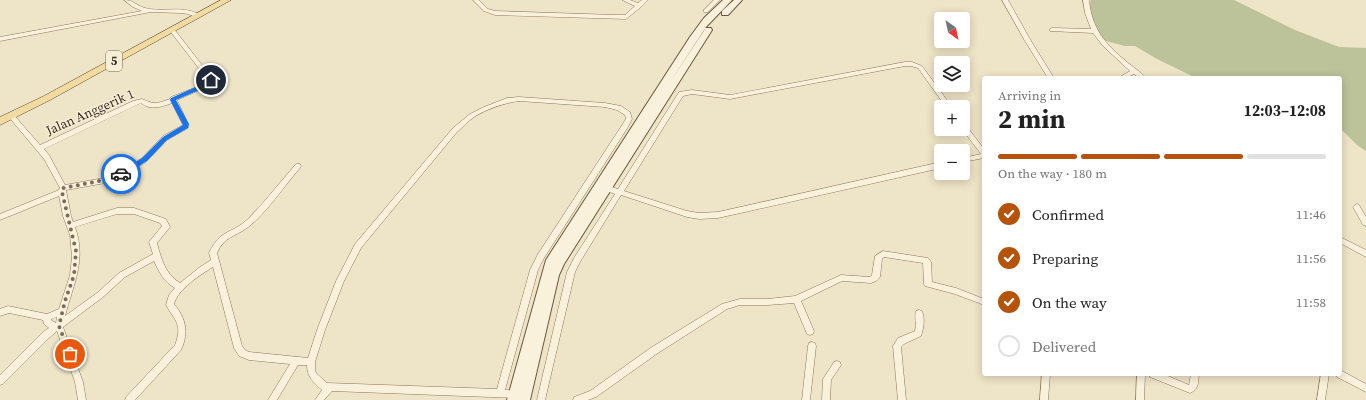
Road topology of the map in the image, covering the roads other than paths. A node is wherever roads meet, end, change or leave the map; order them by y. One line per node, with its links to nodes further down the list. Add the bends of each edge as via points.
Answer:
1 (127, 0): 12 (street)
2 (227, 0): 14 (main road, 5)
3 (476, 0): 11 (street, via 490,12 553,16 626,17)
4 (625, 0): 11 (street)
5 (645, 0): 11 (street)
6 (717, 0): 13 (street)
7 (728, 0): 34 (street, via 701,27)
8 (738, 0): 34 (street, via 702,38)
9 (1005, 0): 20 (street)
10 (1086, 0): 17 (street, via 1088,19)
11 (639, 6)
12 (149, 11): 14 (street, via 190,12); 18 (street)
13 (706, 11)
14 (198, 16): 15 (main road, 5)
15 (172, 30): 24 (street, Jalan Anggerik 1, via 211,80 209,84); 25 (main road, 5)
16 (1052, 30): 17 (street)
17 (1094, 31): 19 (street, via 1102,42)
18 (0, 39)
19 (1135, 71): 21 (street); 22 (street)
20 (1050, 76)
21 (1125, 76)
22 (1141, 76)
23 (944, 100): 36 (street, via 920,67 912,64 730,97 684,92 677,98)
24 (172, 101): 28 (street, Jalan Anggerik 1, via 153,106 148,106 142,101 135,103); 35 (street, via 186,125 165,138 144,160 110,179)
25 (11, 116): 26 (main road, 5); 28 (street)
26 (0, 121)
27 (970, 136): 29 (street)
28 (39, 148): 35 (street, via 47,157)
29 (982, 152)
30 (982, 155): 31 (street)
31 (970, 158)
32 (298, 166): 44 (street, via 249,223 221,239 216,245)
33 (934, 167): 36 (street, via 718,215 687,214)
34 (603, 187): 36 (street); 68 (street, via 547,271); 69 (street, via 554,275)
35 (63, 190): 38 (street); 40 (street)
36 (619, 192): 74 (street, via 571,272)
37 (1357, 207): 39 (street)
38 (0, 217)
39 (1366, 222)
40 (70, 226): 43 (street, via 117,211 134,211 161,220 166,227 153,242); 48 (street, via 76,251 76,267)
41 (1343, 241): 42 (street)
42 (1366, 254)
43 (156, 256): 45 (street, via 165,276); 52 (street, via 122,275)
44 (215, 262): 45 (street); 55 (street, via 238,348 242,353)
45 (180, 287): 71 (street, via 172,297 170,305 179,315 182,324 181,341)
46 (796, 299): 47 (street, via 841,278 874,278 878,258 882,254 925,260 928,284); 53 (street); 75 (street, via 740,302 725,306 655,350 593,394)
47 (982, 301)
48 (63, 310): 51 (street); 52 (street)
49 (0, 313): 51 (street, via 8,309)
50 (919, 313): 78 (street, via 918,333 896,346)
51 (47, 317): 52 (street, via 47,322)
52 (58, 327): 64 (street, via 40,341); 70 (street, via 79,382)
53 (810, 330)
54 (812, 346): 76 (street)
55 (296, 361): 56 (street); 72 (street)
56 (311, 362): 65 (street, via 314,377); 67 (street, via 340,281 358,246 455,130 472,116 509,100 598,104 619,108 628,114 626,125 540,256 534,270)
57 (837, 365): 77 (street, via 827,379)
58 (1342, 375): 66 (street)
59 (1046, 376): 79 (street)
60 (1141, 376): 80 (street)
61 (1158, 376): 62 (street, via 1190,389 1194,386)
62 (1195, 376)
63 (1325, 376): 81 (street)
64 (0, 381)
65 (329, 388): 67 (street); 73 (street)
66 (1366, 388)
67 (500, 393): 68 (street)
68 (514, 397): 69 (street)
69 (525, 397)
70 (82, 400)
71 (129, 400)
72 (272, 400)
73 (319, 400)
74 (541, 400)
75 (579, 400)
76 (806, 400)
77 (826, 400)
78 (902, 400)
79 (1044, 400)
80 (1140, 400)
81 (1322, 400)

